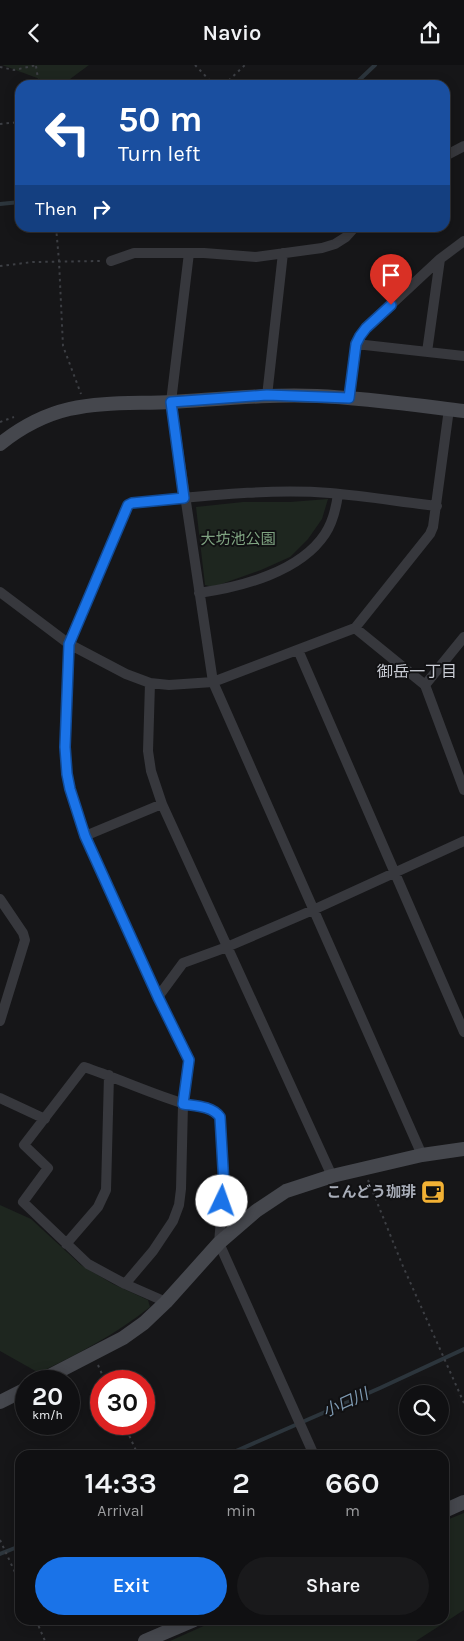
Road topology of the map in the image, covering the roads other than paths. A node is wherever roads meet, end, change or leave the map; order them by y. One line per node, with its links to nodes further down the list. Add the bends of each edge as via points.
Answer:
1 (464, 147): 2 (street)
2 (450, 154)
3 (350, 232): 6 (street, via 335,244)
4 (464, 241): 7 (street)
5 (189, 253): 6 (street, via 256,257); 8 (street, via 134,253); 14 (street)
6 (283, 253): 12 (street)
7 (440, 259): 9 (street, via 366,328); 10 (street)
8 (111, 261)
9 (356, 344): 10 (street); 13 (street)
10 (427, 352): 11 (street)
11 (464, 357)
12 (267, 395): 13 (street); 14 (street)
13 (349, 398): 15 (street)
14 (171, 402): 17 (street, via 108,403 63,410 39,419); 19 (street)
15 (449, 409): 16 (street); 20 (street)
16 (464, 411)
17 (0, 444)
18 (338, 494): 19 (street, via 292,492); 20 (street); 22 (street, via 328,529 303,557 250,581)
19 (184, 498): 22 (street); 25 (street, via 128,505)
20 (437, 506): 23 (street, via 430,534)
21 (0, 592): 25 (street)
22 (199, 593): 28 (street)
23 (355, 628): 26 (street); 29 (street)
24 (464, 637): 29 (street)
25 (69, 644): 27 (street); 32 (street, via 67,774)
26 (298, 651): 28 (street); 34 (street)
27 (150, 683): 28 (street); 31 (street, via 148,751)
28 (214, 683): 36 (street)
29 (425, 685): 30 (street)
30 (464, 790)
31 (162, 804): 32 (street); 37 (street)
32 (85, 836): 38 (street)
33 (464, 841): 34 (street)
34 (394, 873): 36 (street); 40 (street)
35 (0, 899): 39 (street, via 25,940)
36 (313, 910): 37 (street); 46 (street)
37 (227, 947): 38 (street, via 183,963); 47 (street)
38 (158, 997): 43 (street, via 189,1060)
39 (0, 1021)
40 (464, 1032)
41 (109, 1075): 43 (street); 44 (street, via 84,1067); 49 (street, via 106,1190 98,1207)
42 (0, 1098): 44 (street)
43 (183, 1104): 48 (street, via 208,1108 220,1117 224,1185); 50 (street, via 179,1205 158,1243)
44 (45, 1119): 49 (street, via 24,1145 48,1168 24,1202)
45 (464, 1149): 46 (street)
46 (422, 1155): 47 (street)
47 (332, 1176): 48 (street, via 286,1191 256,1211)
48 (219, 1243): 51 (street); 55 (street)
49 (66, 1244): 50 (street, via 88,1264)
50 (125, 1284): 51 (street)
51 (166, 1302): 52 (street, via 123,1338)
52 (62, 1370)
53 (15, 1394): 54 (street)
54 (0, 1402)
55 (312, 1450)
56 (464, 1502): 57 (street)
57 (449, 1509)
58 (182, 1625): 59 (street)
59 (145, 1641)

